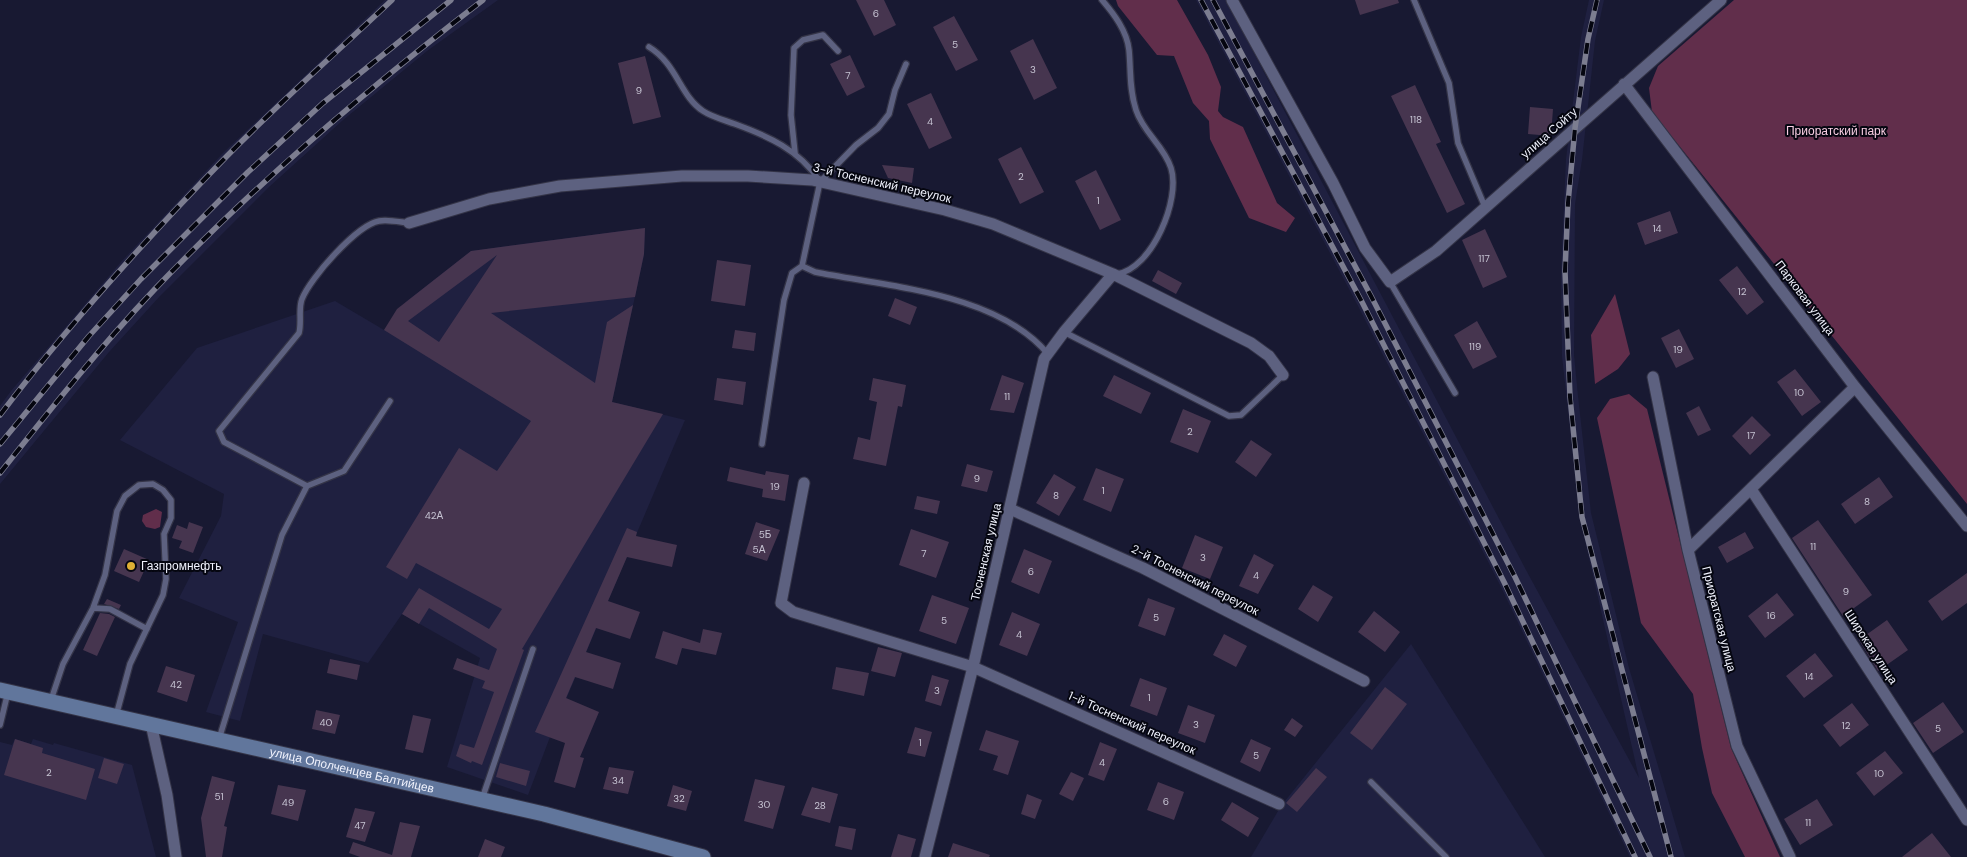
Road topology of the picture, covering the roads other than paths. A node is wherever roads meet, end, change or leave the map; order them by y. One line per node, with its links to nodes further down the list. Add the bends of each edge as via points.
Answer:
1 (1102, 0): 14 (lane, via 1124,32 1129,49 1131,92 1140,119 1166,156 1174,181 1165,221 1147,254 1124,273)
2 (1232, 0): 15 (street, via 1333,183 1365,248)
3 (1414, 0): 11 (lane, via 1449,83 1458,143)
4 (1721, 0): 8 (street, улица Сойту)
5 (649, 47): 9 (lane, via 667,61 701,110 762,134)
6 (838, 51): 9 (lane, via 823,35 802,40 794,48 791,115)
7 (906, 64): 10 (lane, via 889,114)
8 (1624, 84): 11 (street, улица Сойту); 20 (street, Парковая улица)
9 (795, 153): 10 (lane)
10 (820, 182): 12 (street, 3-й Тосненский переулок, via 748,176 682,176 560,186 489,199); 13 (lane); 14 (street, 3-й Тосненский переулок, via 993,224)
11 (1485, 207): 15 (street, улица Сойту, via 1436,251)
12 (410, 223): 25 (lane, via 378,221 351,238 325,264 301,301 299,333 219,431 224,442)
13 (802, 266): 17 (lane, via 815,272 919,289 948,298 1024,330); 23 (lane, via 792,273 784,300)
14 (1114, 274): 16 (street, Тосненская улица); 18 (street, 3-й Тосненский переулок, via 1250,343 1269,356)
15 (1390, 282): 21 (lane)
16 (1064, 332): 17 (street, Тосненская улица); 18 (lane, via 1229,416 1241,415)
17 (1048, 354): 27 (street, Тосненская улица, via 1044,359)
18 (1283, 374)
19 (1653, 377): 29 (street, Приоратская улица)
20 (1855, 387): 26 (street); 28 (street, Парковая улица)
21 (1455, 393)
22 (390, 401): 25 (lane, via 344,471)
23 (762, 444)
24 (804, 483): 33 (street, 1-й Тосненский переулок, via 781,603 793,612)
25 (307, 486): 40 (lane, via 282,535)
26 (1752, 489): 29 (street); 44 (street, Широкая улица)
27 (1010, 509): 33 (street, Тосненская улица); 34 (street, 2-й Тосненский переулок, via 1143,568)
28 (1967, 526)
29 (1688, 550): 49 (street, Приоратская улица, via 1737,746)
30 (93, 608): 31 (lane, via 110,609); 31 (lane, via 106,567 117,510 125,496 139,485 153,484 171,500 171,518 164,534 166,579 163,595); 36 (lane, via 64,664)
31 (147, 629): 37 (lane, via 130,664)
32 (533, 649): 42 (lane)
33 (974, 666): 43 (street, 1-й Тосненский переулок); 47 (street, Тосненская улица)
34 (1364, 681)
35 (4, 691): 36 (main road, улица Ополченцев Балтийцев); 39 (lane)
36 (50, 701): 37 (main road, улица Ополченцев Балтийцев)
37 (116, 716): 38 (main road, улица Ополченцев Балтийцев)
38 (151, 724): 40 (main road, улица Ополченцев Балтийцев); 45 (street, via 167,795)
39 (0, 725)
40 (219, 739): 42 (main road, улица Ополченцев Балтийцев)
41 (1371, 782): 48 (lane)
42 (482, 800): 46 (main road, улица Ополченцев Балтийцев)
43 (1279, 804)
44 (1967, 820)
45 (176, 857)
46 (703, 857)
47 (925, 857)
48 (1446, 857)
49 (1790, 857)

